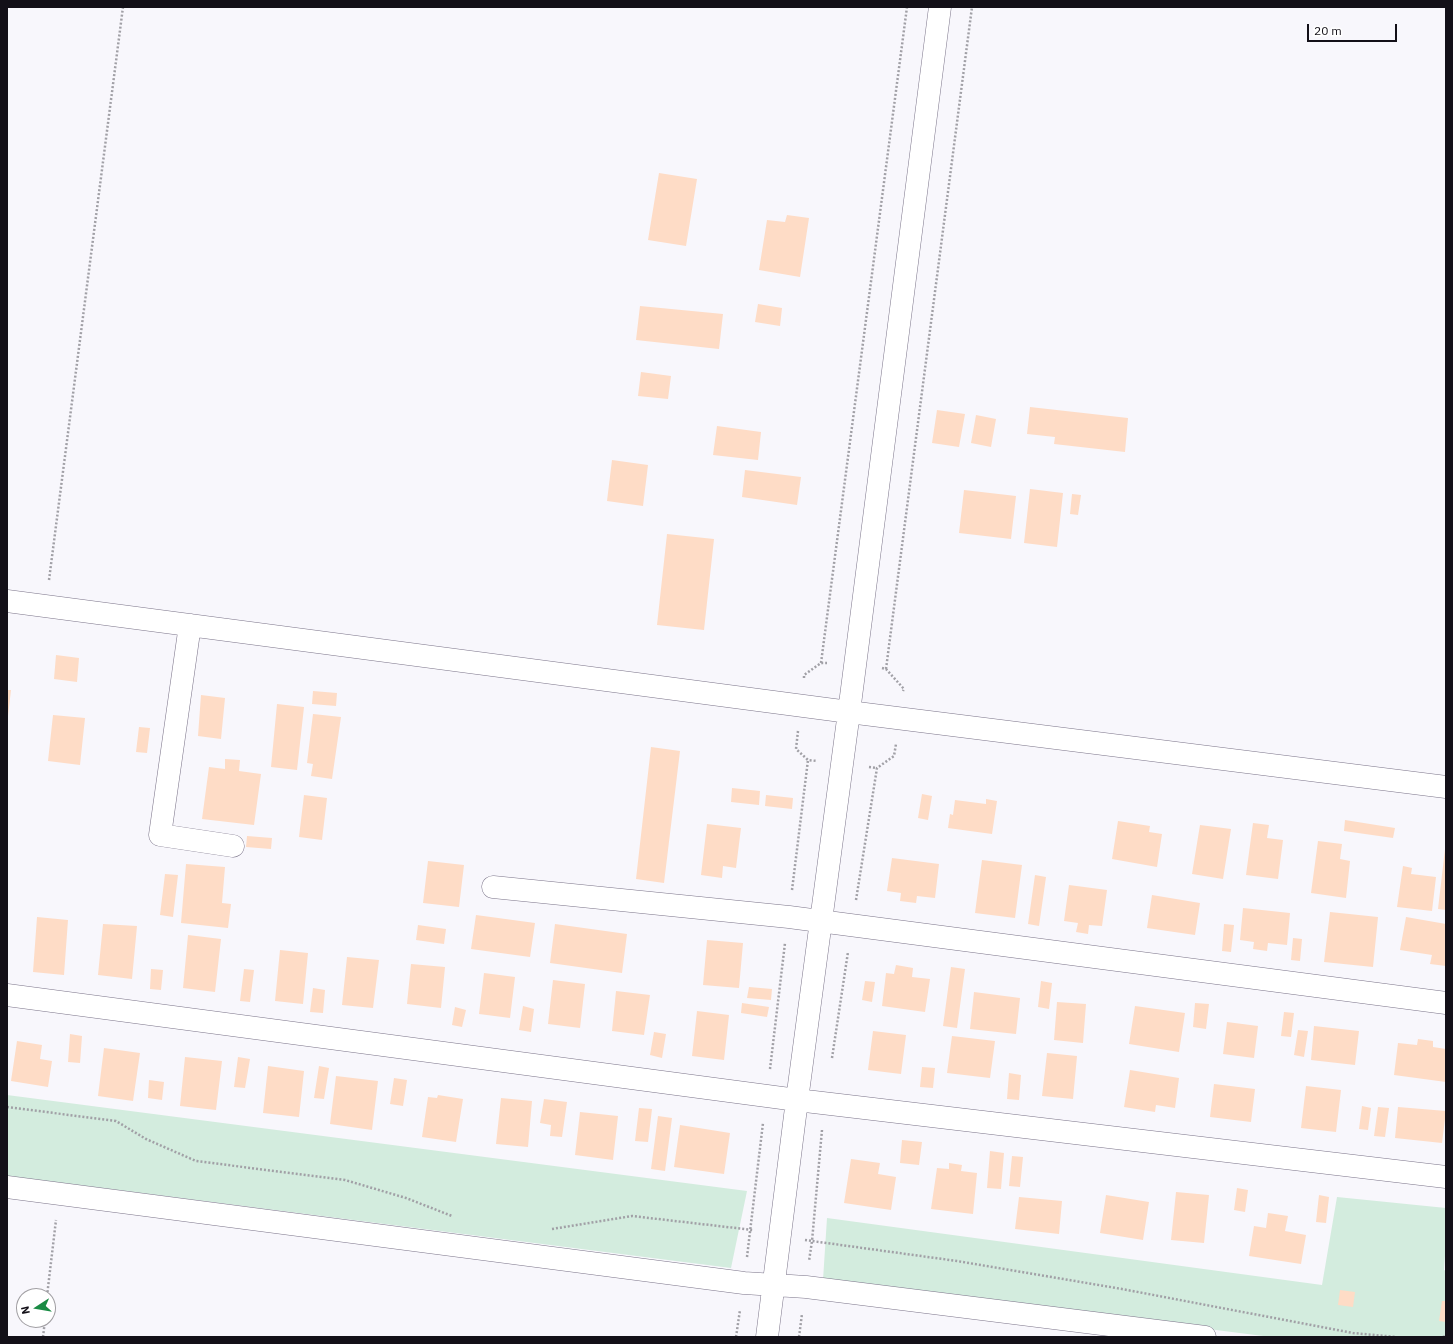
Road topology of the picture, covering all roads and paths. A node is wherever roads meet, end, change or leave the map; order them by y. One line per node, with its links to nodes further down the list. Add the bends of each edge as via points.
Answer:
1 (123, 7): 6 (path)
2 (907, 7): 8 (path)
3 (940, 7): 10 (street)
4 (972, 7): 9 (path)
5 (7, 601): 6 (street)
6 (46, 606): 7 (street)
7 (190, 625): 10 (street); 13 (street, via 160,835)
8 (821, 663)
9 (886, 669)
10 (849, 712): 12 (street); 16 (street)
11 (808, 760): 15 (path)
12 (1446, 787)
13 (233, 846)
14 (493, 887): 15 (street)
15 (789, 917): 16 (street); 19 (path)
16 (820, 921): 18 (street); 20 (street)
17 (7, 995): 19 (street)
18 (1446, 1003)
19 (767, 1096): 20 (street); 27 (path)
20 (797, 1100): 22 (street); 29 (street)
21 (7, 1107): 25 (path, via 116,1121 146,1139 196,1161 345,1180 406,1198)
22 (1446, 1177)
23 (7, 1186): 24 (street)
24 (59, 1193): 28 (street); 30 (path)
25 (453, 1217)
26 (547, 1228): 27 (path, via 632,1216)
27 (751, 1230): 28 (path)
28 (744, 1283): 29 (street); 31 (path)
29 (774, 1285): 32 (street); 33 (street)
30 (48, 1288)
31 (736, 1337)
32 (767, 1337)
33 (1205, 1337)

